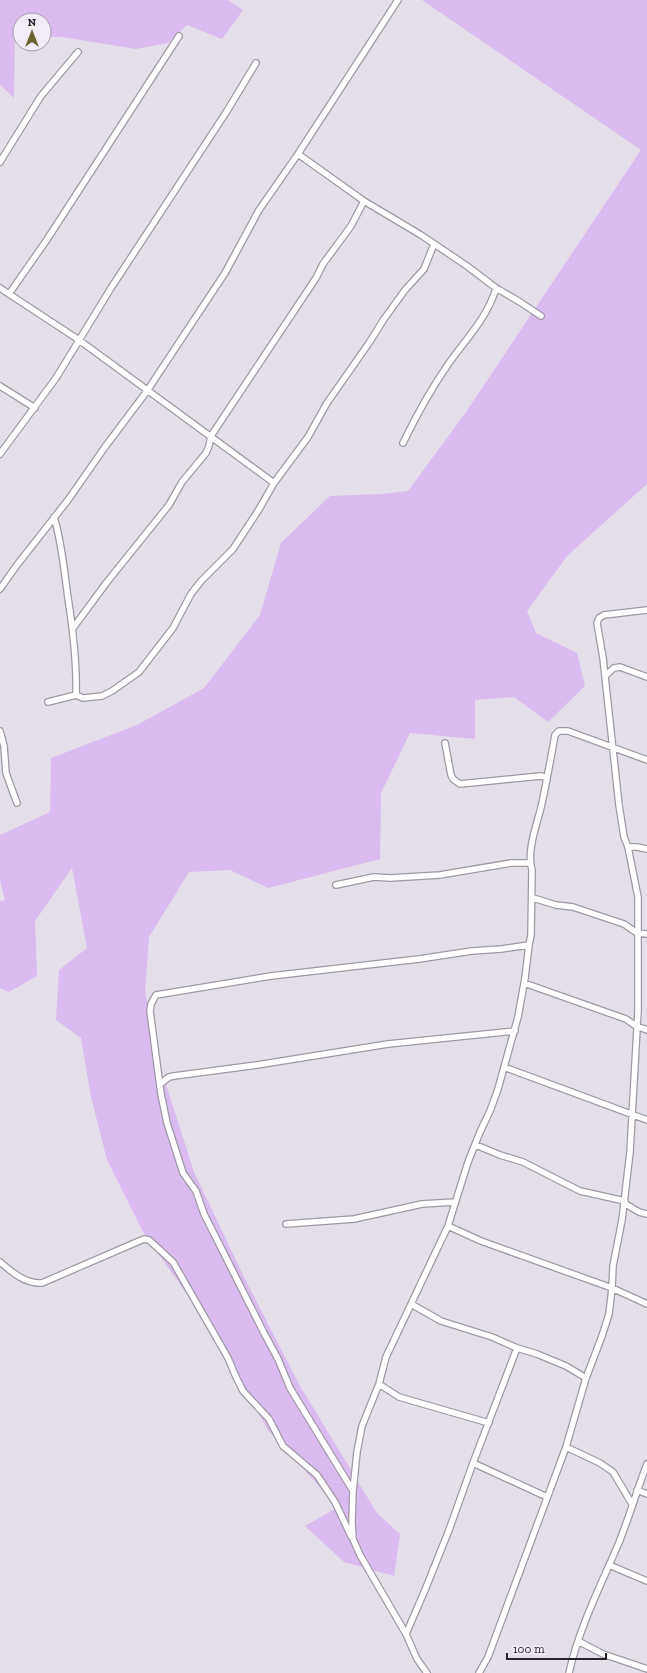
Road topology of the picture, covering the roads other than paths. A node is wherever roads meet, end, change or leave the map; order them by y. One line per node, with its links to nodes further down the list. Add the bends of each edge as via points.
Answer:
1 (398, 0): 5 (street)
2 (180, 36): 11 (street)
3 (78, 52): 6 (street, via 41,96)
4 (256, 63): 13 (street, via 181,184)
5 (298, 154): 7 (street); 15 (street, via 259,210 225,273)
6 (0, 162)
7 (364, 201): 8 (street); 17 (street, via 351,226 323,264)
8 (434, 244): 10 (street); 20 (street, via 424,269 384,319 327,403 308,436)
9 (0, 288): 11 (street)
10 (496, 288): 12 (street); 18 (street, via 491,305 424,400)
11 (9, 294): 13 (street)
12 (541, 316)
13 (78, 340): 15 (street); 16 (street)
14 (0, 386): 16 (street)
15 (147, 391): 17 (street); 21 (street)
16 (35, 408): 19 (street)
17 (211, 436): 20 (street); 24 (street, via 206,453)
18 (403, 442)
19 (0, 454)
20 (274, 482): 27 (street, via 233,549 191,594 173,628 139,672 102,696 83,698)
21 (54, 517): 22 (street); 24 (street, via 60,538)
22 (0, 589)
23 (647, 610): 25 (street, via 604,615 597,620)
24 (73, 628): 27 (street, via 77,670)
25 (605, 676): 26 (street, via 614,668 620,667); 31 (street)
26 (647, 677)
27 (76, 695): 28 (street)
28 (48, 702)
29 (0, 731): 34 (street, via 6,774)
30 (445, 743): 33 (street, via 451,775 460,784 540,776 546,777)
31 (613, 747): 32 (street); 33 (street, via 568,731 559,731 555,735); 35 (street, via 619,805)
32 (647, 760)
33 (546, 780): 37 (street)
34 (17, 803)
35 (628, 847): 36 (street); 40 (street, via 638,897)
36 (647, 849)
37 (530, 863): 38 (street, via 511,862 440,875 374,877); 39 (street)
38 (336, 885)
39 (533, 898): 40 (street, via 590,912 624,924); 42 (street)
40 (637, 933): 41 (street); 44 (street)
41 (647, 934)
42 (528, 945): 43 (street); 48 (street, via 271,976 156,995 150,1004 150,1011)
43 (524, 983): 44 (street, via 626,1019); 46 (street)
44 (636, 1026): 45 (street); 49 (street)
45 (647, 1030)
46 (515, 1031): 47 (street); 48 (street, via 388,1044 257,1066 174,1076)
47 (504, 1067): 49 (street); 51 (street, via 490,1112)
48 (160, 1084): 69 (street, via 167,1123 183,1173 196,1191 204,1214 278,1359 290,1388)
49 (632, 1114): 50 (street); 53 (street)
50 (647, 1120)
51 (476, 1145): 52 (street); 53 (street, via 523,1162 580,1191)
52 (455, 1202): 55 (street, via 422,1204 354,1219); 56 (street)
53 (624, 1202): 54 (street); 58 (street, via 613,1266)
54 (647, 1214)
55 (286, 1224)
56 (448, 1226): 58 (street, via 481,1242); 59 (street)
57 (0, 1262): 75 (street, via 14,1274 32,1283 42,1283 144,1239 149,1240 173,1262 244,1391 269,1419 283,1446 317,1475 335,1502)
58 (612, 1288): 60 (street); 62 (street, via 607,1321)
59 (411, 1304): 61 (street, via 441,1321); 63 (street, via 386,1357)
60 (647, 1304)
61 (517, 1348): 62 (street, via 566,1366); 64 (street)
62 (586, 1378): 65 (street)
63 (379, 1384): 64 (street, via 398,1397); 68 (street, via 362,1426)
64 (489, 1423): 66 (street)
65 (566, 1447): 73 (street); 74 (street, via 600,1462 612,1472)
66 (473, 1463): 73 (street); 78 (street, via 447,1537)
67 (647, 1464): 70 (street)
68 (354, 1478): 69 (street); 71 (street)
69 (346, 1479): 71 (street)
70 (637, 1490): 72 (street); 74 (street)
71 (353, 1491): 75 (street)
72 (647, 1494)
73 (547, 1496): 82 (street, via 488,1658)
74 (632, 1504): 76 (street)
75 (353, 1540): 78 (street)
76 (609, 1565): 77 (street); 79 (street)
77 (647, 1581)
78 (406, 1634): 81 (street, via 417,1659)
79 (578, 1641): 80 (street, via 603,1654); 83 (street)
80 (647, 1669)
81 (427, 1673)
82 (479, 1673)
83 (569, 1673)

